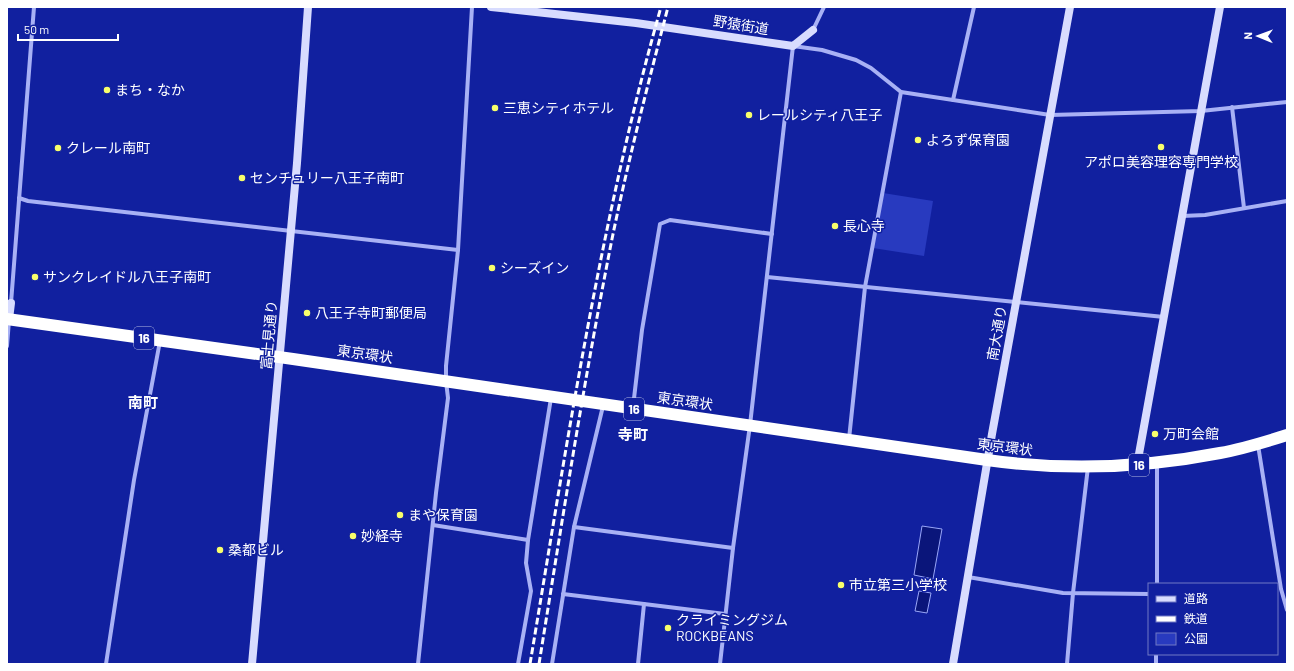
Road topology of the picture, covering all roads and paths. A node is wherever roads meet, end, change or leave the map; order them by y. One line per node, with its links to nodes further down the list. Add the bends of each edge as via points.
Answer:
1 (34, 7): 17 (street)
2 (308, 7): 21 (street, 富士見通り)
3 (472, 7): 23 (street)
4 (491, 7): 10 (street, 野猿街道, via 636,23)
5 (824, 7): 9 (street)
6 (974, 7): 12 (street)
7 (1070, 7): 16 (street, 南大通り)
8 (1220, 7): 15 (street)
9 (813, 30): 10 (street)
10 (793, 46): 11 (street, via 822,50 856,60 871,68); 22 (street)
11 (901, 92): 12 (street); 25 (street)
12 (954, 100): 16 (street)
13 (1287, 102): 14 (street)
14 (1232, 107): 15 (street); 19 (street)
15 (1201, 111): 16 (street); 20 (street)
16 (1050, 115): 26 (street, 南大通り)
17 (19, 198): 21 (street); 27 (street)
18 (1287, 201): 19 (street)
19 (1244, 208): 20 (street)
20 (1182, 216): 28 (street)
21 (291, 229): 23 (street); 32 (street, 富士見通り)
22 (772, 234): 24 (street); 36 (street, via 670,220 660,224 642,330)
23 (458, 250): 33 (street)
24 (767, 277): 25 (street); 37 (street)
25 (865, 287): 26 (street); 39 (street)
26 (1016, 302): 28 (street); 41 (street, 南大通り)
27 (10, 303): 29 (street)
28 (1164, 317): 43 (street)
29 (8, 319): 30 (highway, 東京環状 / 16); 31 (street)
30 (160, 340): 32 (highway, 東京環状 / 16); 59 (street, via 134,480)
31 (7, 346)
32 (280, 357): 33 (highway, 東京環状 / 16); 60 (street, 富士見通り)
33 (446, 381): 34 (highway, 東京環状 / 16); 45 (street, via 448,398)
34 (551, 396): 35 (highway, 東京環状 / 16); 47 (street)
35 (603, 404): 36 (highway, 東京環状 / 16); 46 (street)
36 (633, 408): 37 (highway, 東京環状 / 16)
37 (750, 426): 39 (highway, 東京環状 / 16); 48 (street)
38 (1287, 436): 40 (highway, 東京環状 / 16)
39 (849, 440): 41 (highway, 東京環状 / 16)
40 (1258, 444): 42 (highway, 東京環状 / 16, via 1221,453); 51 (street)
41 (987, 460): 44 (highway, 東京環状 / 16, via 1049,467); 49 (street, 南大通り)
42 (1157, 463): 43 (highway, 東京環状 / 16); 50 (street)
43 (1137, 465): 44 (highway, 東京環状 / 16)
44 (1088, 467): 54 (street)
45 (433, 525): 47 (street); 61 (street)
46 (574, 526): 48 (street); 53 (street)
47 (528, 540): 62 (street, via 526,563 531,591)
48 (732, 548): 58 (street)
49 (968, 577): 54 (street); 66 (street, 南大通り)
50 (1157, 583)
51 (1278, 583)
52 (1279, 590): 57 (street)
53 (563, 594): 56 (street); 63 (street)
54 (1073, 594): 55 (street); 67 (street)
55 (1148, 594)
56 (644, 604): 58 (street); 64 (street)
57 (1287, 610)
58 (725, 614): 65 (street)
59 (106, 664)
60 (252, 664)
61 (418, 664)
62 (518, 664)
63 (552, 664)
64 (638, 664)
65 (720, 664)
66 (955, 664)
67 (1067, 664)

